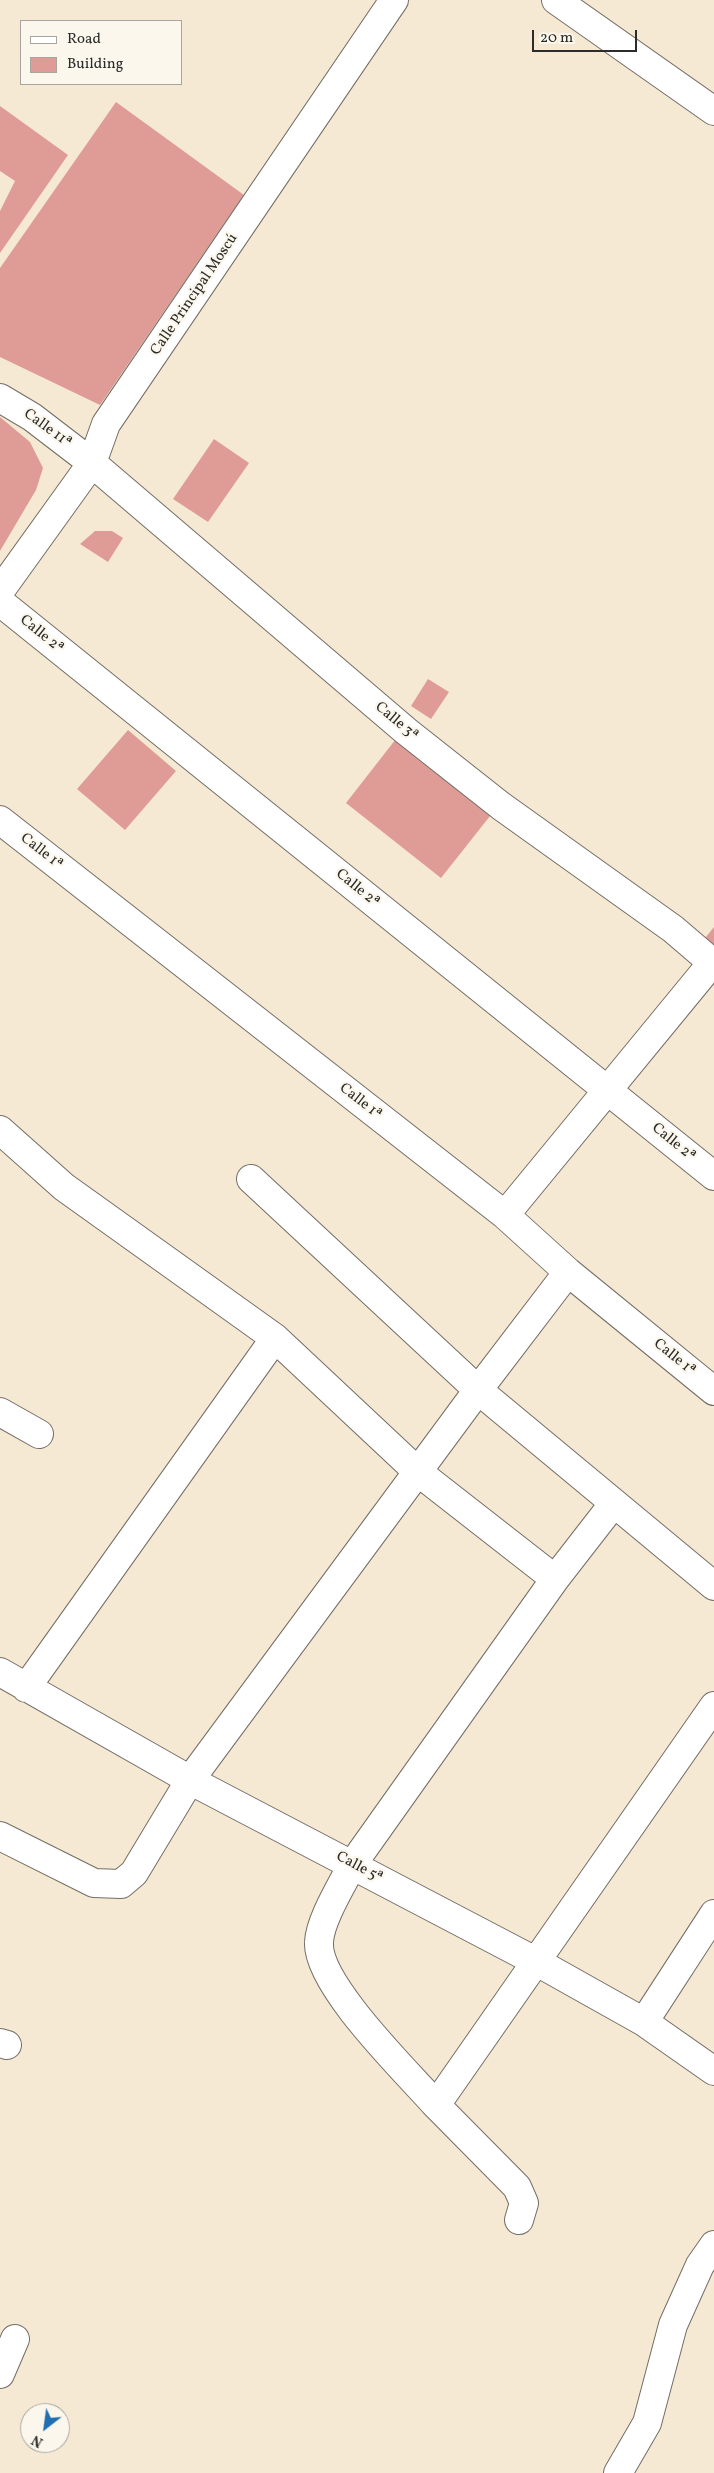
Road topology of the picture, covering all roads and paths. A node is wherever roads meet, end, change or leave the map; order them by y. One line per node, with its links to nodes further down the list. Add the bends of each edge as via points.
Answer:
1 (394, 0): 5 (street, Calle Principal Moscú, via 106,424)
2 (556, 0): 3 (street)
3 (714, 111)
4 (0, 398): 5 (street, Calle 11ª, via 32,417)
5 (92, 462): 6 (street, Calle Principal Moscú); 9 (street, Calle 3ª, via 406,731 501,806 673,929)
6 (0, 592)
7 (0, 602): 10 (street, Calle 2ª)
8 (0, 820): 14 (street, Calle 1ª)
9 (713, 964): 10 (street)
10 (608, 1090): 12 (street, Calle 2ª); 14 (street)
11 (0, 1130): 16 (street, via 64,1188)
12 (714, 1176)
13 (251, 1179): 17 (street)
14 (505, 1215): 15 (street, Calle 1ª)
15 (568, 1272): 17 (street); 18 (street, Calle 1ª)
16 (275, 1338): 21 (street); 26 (street)
17 (478, 1390): 21 (street); 22 (street)
18 (714, 1391)
19 (0, 1412): 20 (street)
20 (39, 1434)
21 (418, 1472): 23 (street); 28 (street)
22 (614, 1503): 23 (street); 24 (street)
23 (555, 1579): 30 (street)
24 (714, 1586)
25 (0, 1672): 26 (street, Calle 5ª)
26 (26, 1688): 28 (street, Calle 5ª)
27 (714, 1706): 32 (street)
28 (190, 1780): 29 (street, via 134,1873 121,1884 94,1883); 30 (street, Calle 5ª)
29 (0, 1836)
30 (352, 1864): 32 (street, Calle 5ª); 35 (street, via 327,1914 319,1943 328,1976 343,2000)
31 (714, 1914): 33 (street)
32 (537, 1962): 33 (street, Calle 5ª); 35 (street)
33 (644, 2022): 34 (street, Calle 5ª)
34 (714, 2070)
35 (436, 2105): 36 (street, via 518,2186 524,2203)
36 (519, 2220)
37 (709, 2262): 40 (street, via 673,2325 647,2422)
38 (15, 2339): 39 (street)
39 (0, 2374)
40 (618, 2473)

